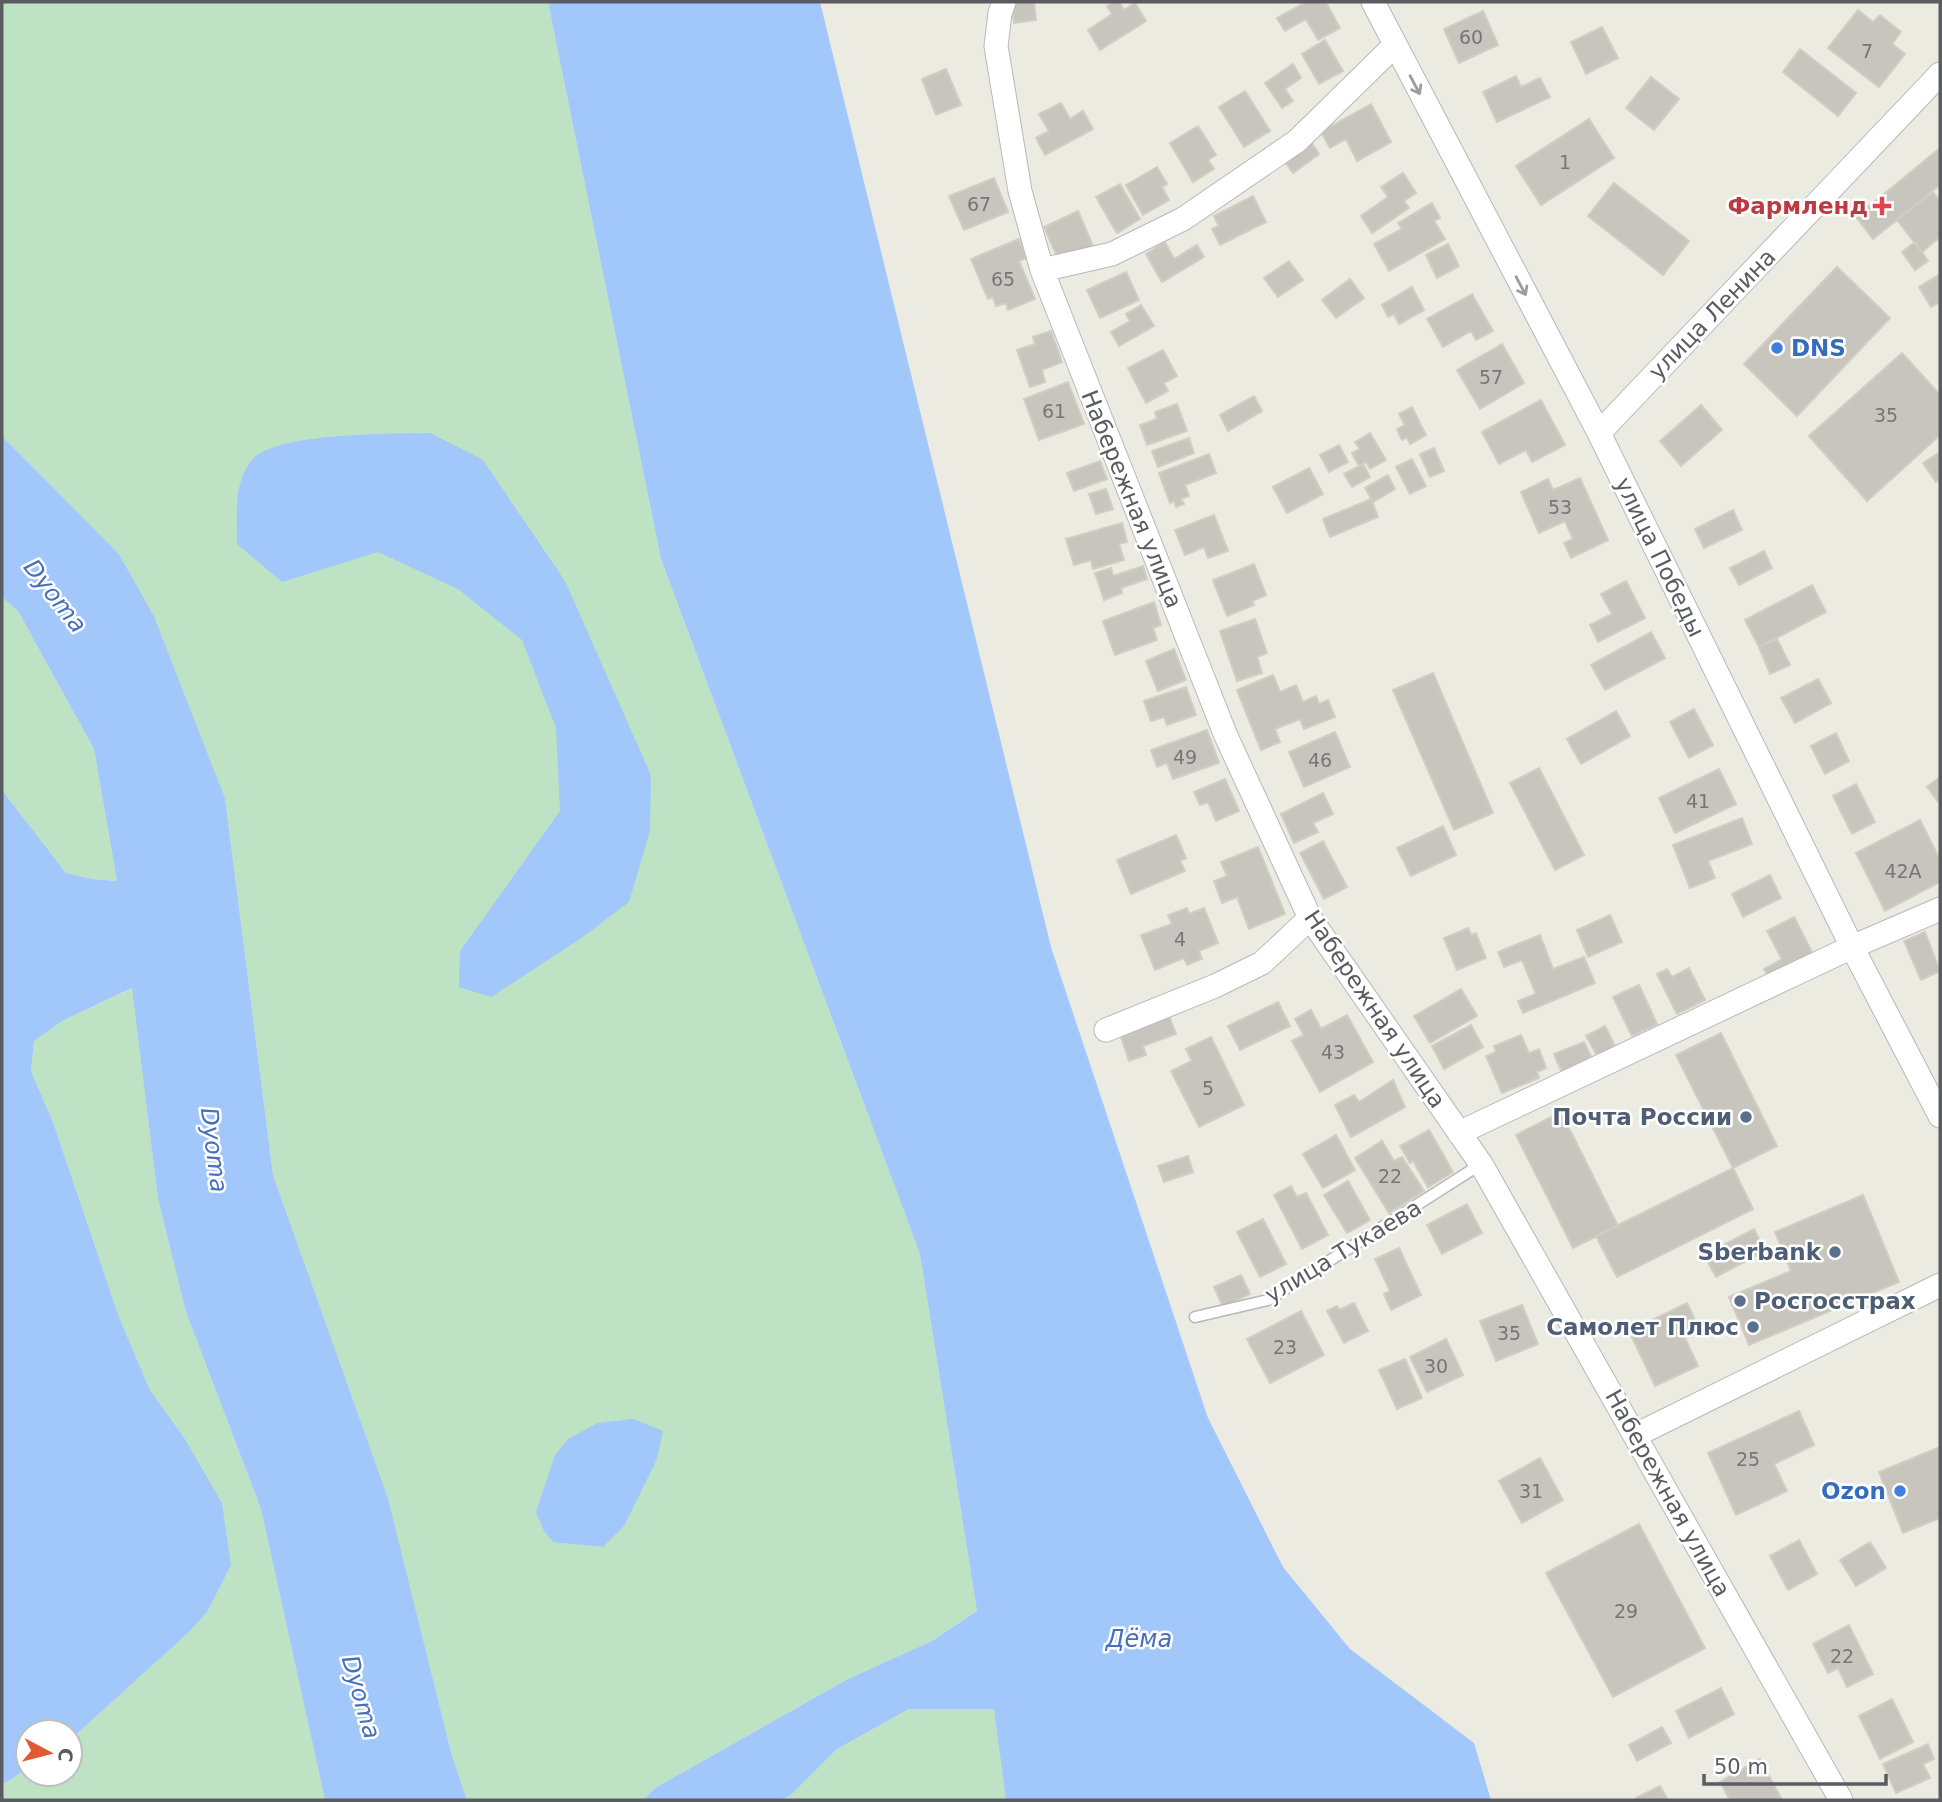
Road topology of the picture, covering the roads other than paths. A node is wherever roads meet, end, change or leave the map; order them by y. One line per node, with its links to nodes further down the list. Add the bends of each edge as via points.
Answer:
1 (1004, 2): 5 (street, Набережная улица, via 996,46 1020,191)
2 (1373, 2): 3 (street, улица Победы)
3 (1395, 46): 5 (street, via 1297,141 1183,219 1112,254); 6 (street, улица Победы, one-way to 6)
4 (1940, 74): 6 (street, улица Ленина)
5 (1042, 270): 8 (street, Набережная улица, via 1226,736)
6 (1599, 433): 9 (street, улица Победы)
7 (1940, 909): 9 (street)
8 (1310, 918): 10 (street, via 1262,963); 12 (street, Набережная улица)
9 (1852, 947): 11 (street, улица Победы); 12 (street)
10 (1106, 1030)
11 (1940, 1116)
12 (1459, 1133): 13 (street, Набережная улица)
13 (1481, 1164): 15 (lane, улица Тукаева, via 1268,1300); 16 (street, Набережная улица)
14 (1940, 1285): 16 (street)
15 (1195, 1317)
16 (1636, 1435): 17 (street, Набережная улица)
17 (1842, 1800)

